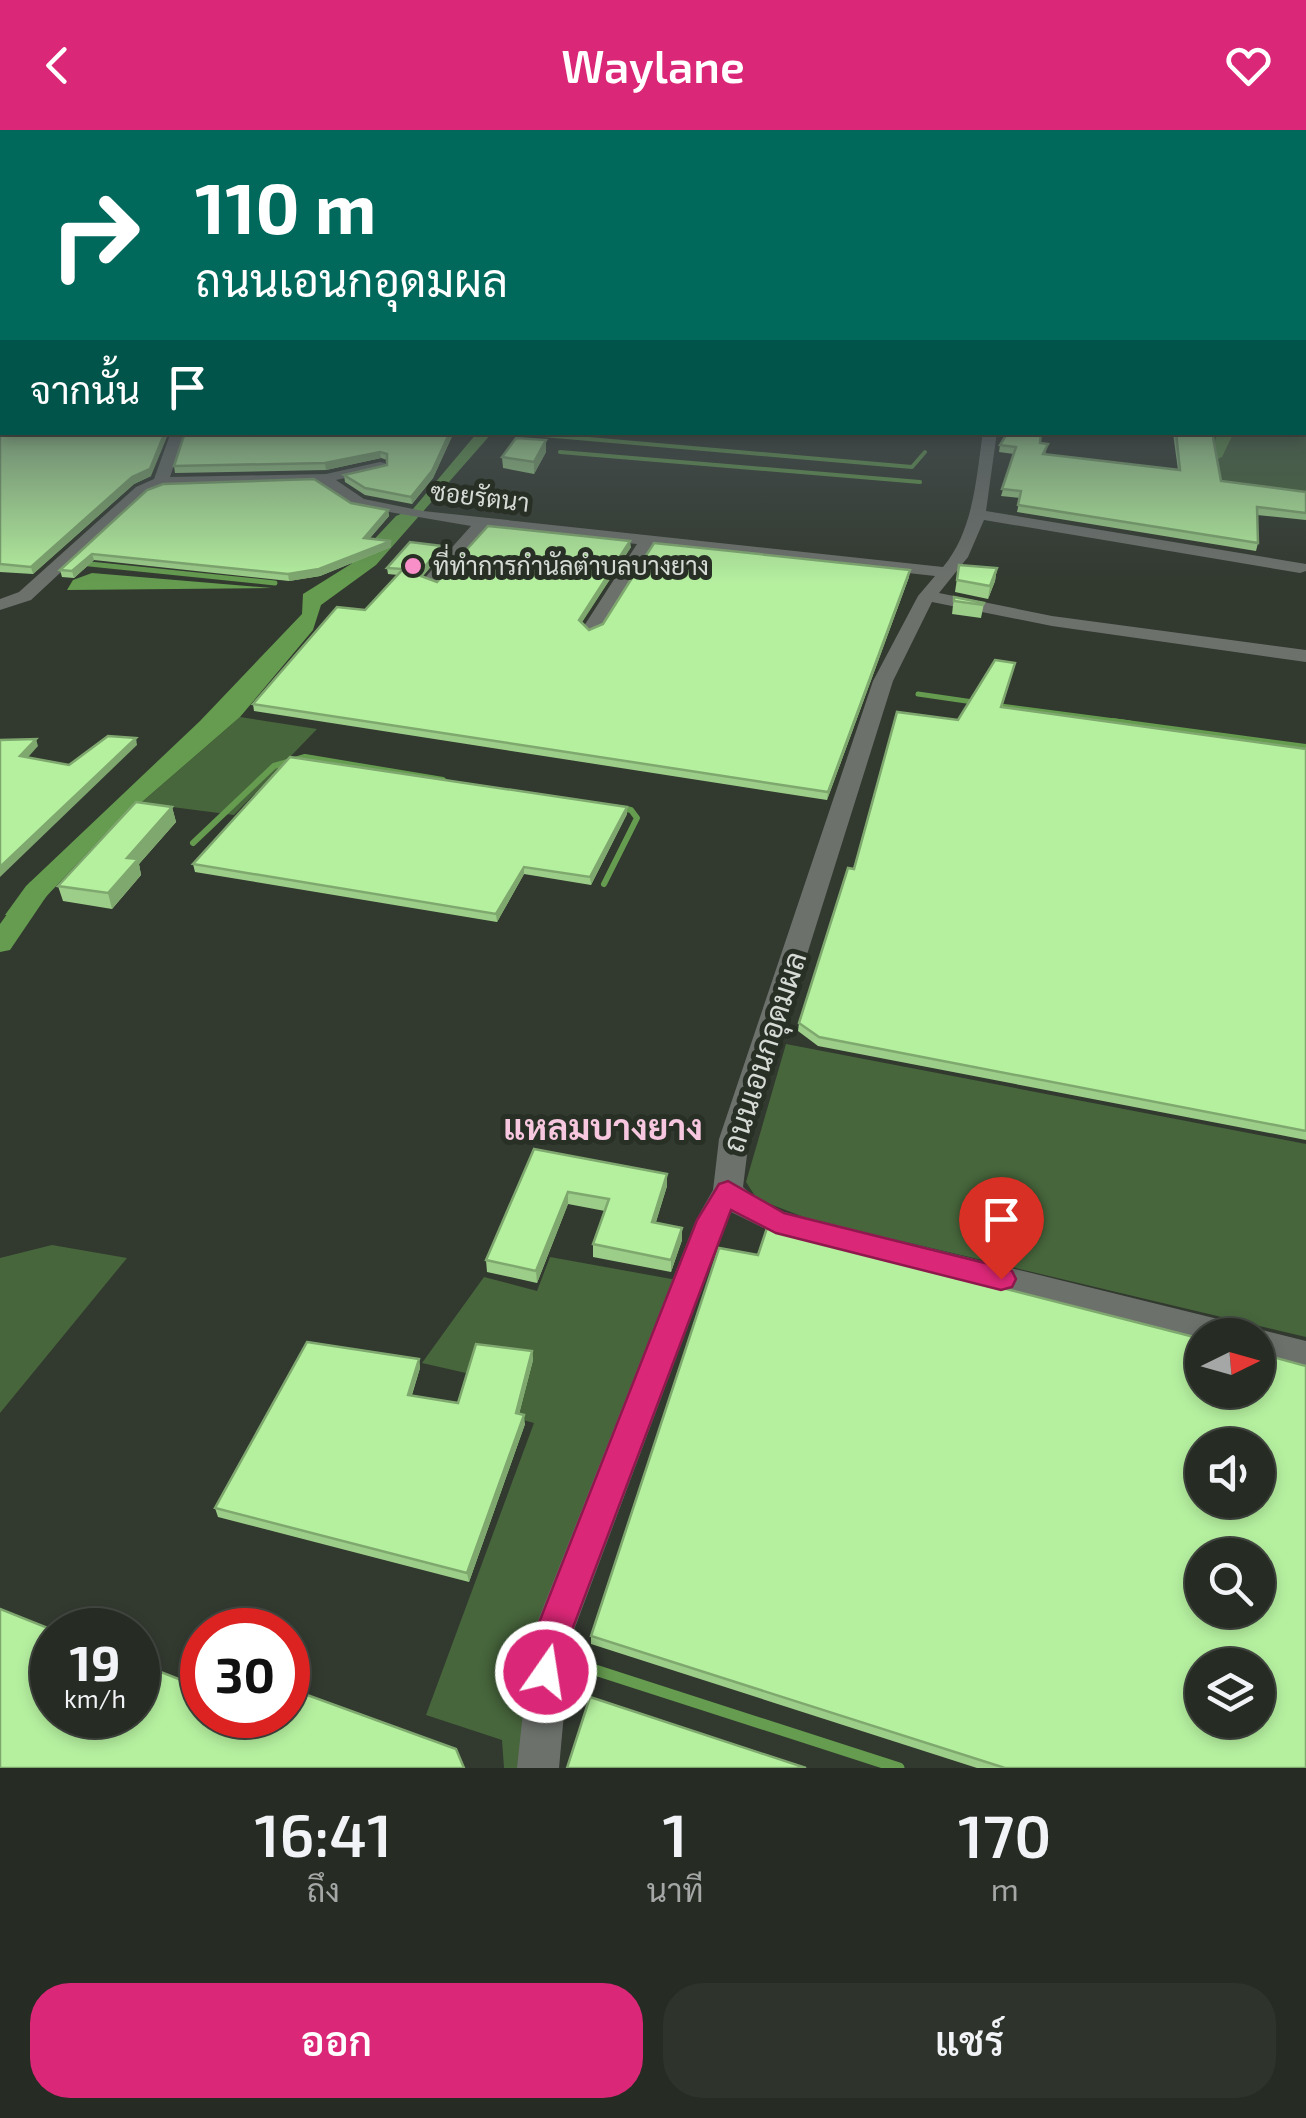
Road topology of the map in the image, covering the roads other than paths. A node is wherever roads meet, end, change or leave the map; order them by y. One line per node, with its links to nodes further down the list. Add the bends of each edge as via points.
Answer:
1 (177, 435): 5 (street)
2 (990, 435): 6 (street, ถนนเอนกอุดมผล)
3 (380, 466): 4 (street)
4 (327, 478): 5 (street); 7 (street, ซอยรัตนา, via 360,503)
5 (161, 482): 13 (street, via 141,490 24,596)
6 (978, 514): 9 (street); 10 (street, ถนนเอนกอุดมผล)
7 (482, 523): 8 (street, ซอยรัตนา); 11 (street)
8 (647, 540): 10 (street, ซอยรัตนา); 14 (street)
9 (1300, 568)
10 (947, 572): 12 (street, ถนนเอนกอุดมผล)
11 (431, 581)
12 (927, 596): 15 (street, via 1052,621); 16 (street, ถนนเอนกอุดมผล, via 883,682 734,1139)
13 (0, 605)
14 (590, 629)
15 (1306, 656)
16 (728, 1191): 17 (street, ถนนเอนกอุดมผล, via 776,1222); 20 (street, via 711,1220 551,1638)
17 (1185, 1325)
18 (1275, 1347): 19 (street)
19 (1306, 1355)
20 (538, 1768)

